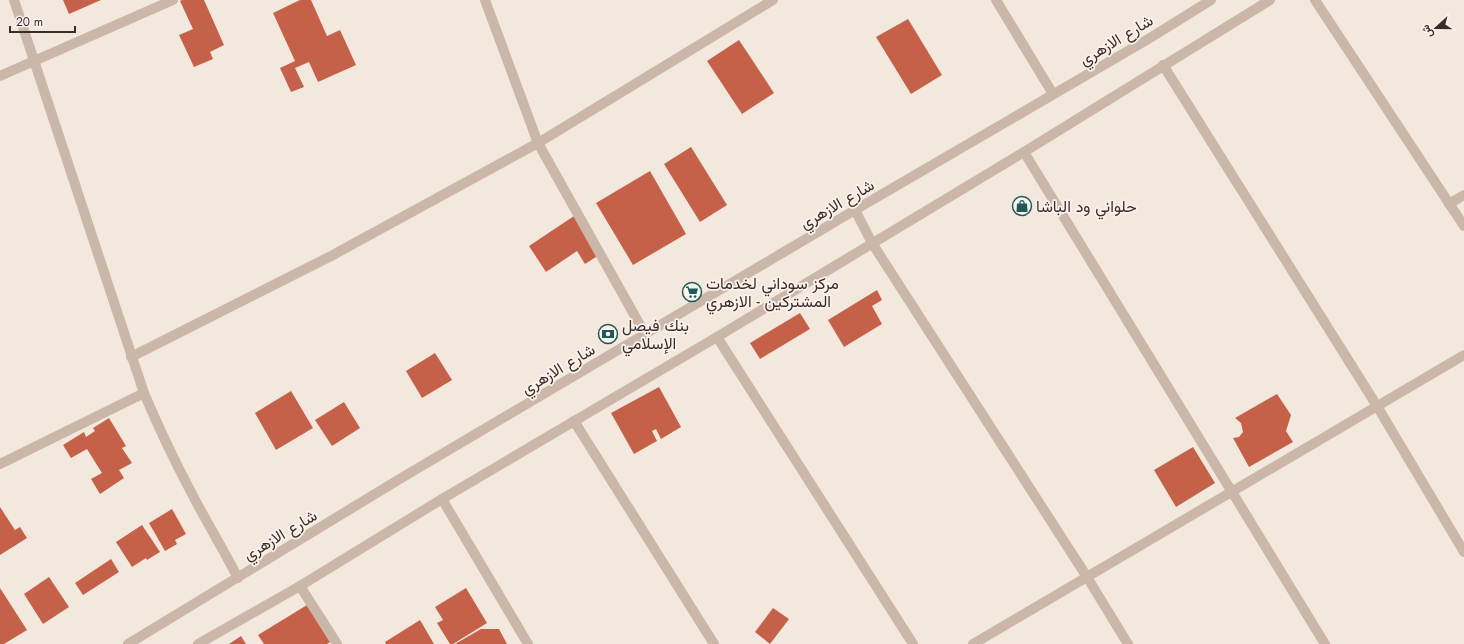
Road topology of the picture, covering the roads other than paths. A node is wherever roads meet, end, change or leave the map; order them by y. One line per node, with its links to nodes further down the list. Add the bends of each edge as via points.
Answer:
1 (14, 0): 9 (street)
2 (173, 0): 9 (street)
3 (485, 0): 13 (street)
4 (773, 0): 13 (street)
5 (996, 0): 12 (street)
6 (1211, 0): 12 (street, شارع الازهري)
7 (1270, 0): 10 (street)
8 (1315, 0): 16 (street)
9 (34, 61): 11 (street); 23 (street)
10 (1163, 65): 14 (street); 25 (street)
11 (0, 76)
12 (1053, 94): 17 (street, شارع الازهري)
13 (538, 143): 20 (street); 23 (street, via 333,255)
14 (1024, 152): 19 (street); 28 (street)
15 (1464, 195): 16 (street)
16 (1449, 204): 18 (street)
17 (855, 210): 19 (street); 20 (street, شارع الازهري)
18 (1464, 226)
19 (872, 243): 21 (street); 31 (street)
20 (645, 334): 32 (street, شارع الازهري)
21 (717, 337): 26 (street); 39 (street)
22 (1464, 355): 25 (street)
23 (131, 357): 24 (street)
24 (144, 393): 27 (street); 32 (street, via 191,493)
25 (1377, 406): 28 (street); 30 (street)
26 (574, 421): 29 (street); 38 (street)
27 (0, 464)
28 (1233, 491): 31 (street); 42 (street)
29 (442, 499): 33 (street); 37 (street)
30 (1464, 552)
31 (1087, 577): 40 (street); 41 (street)
32 (238, 578): 34 (street, شارع الازهري)
33 (300, 586): 35 (street); 36 (street)
34 (128, 644)
35 (198, 644)
36 (336, 644)
37 (528, 644)
38 (714, 644)
39 (913, 644)
40 (973, 644)
41 (1128, 644)
42 (1326, 644)

